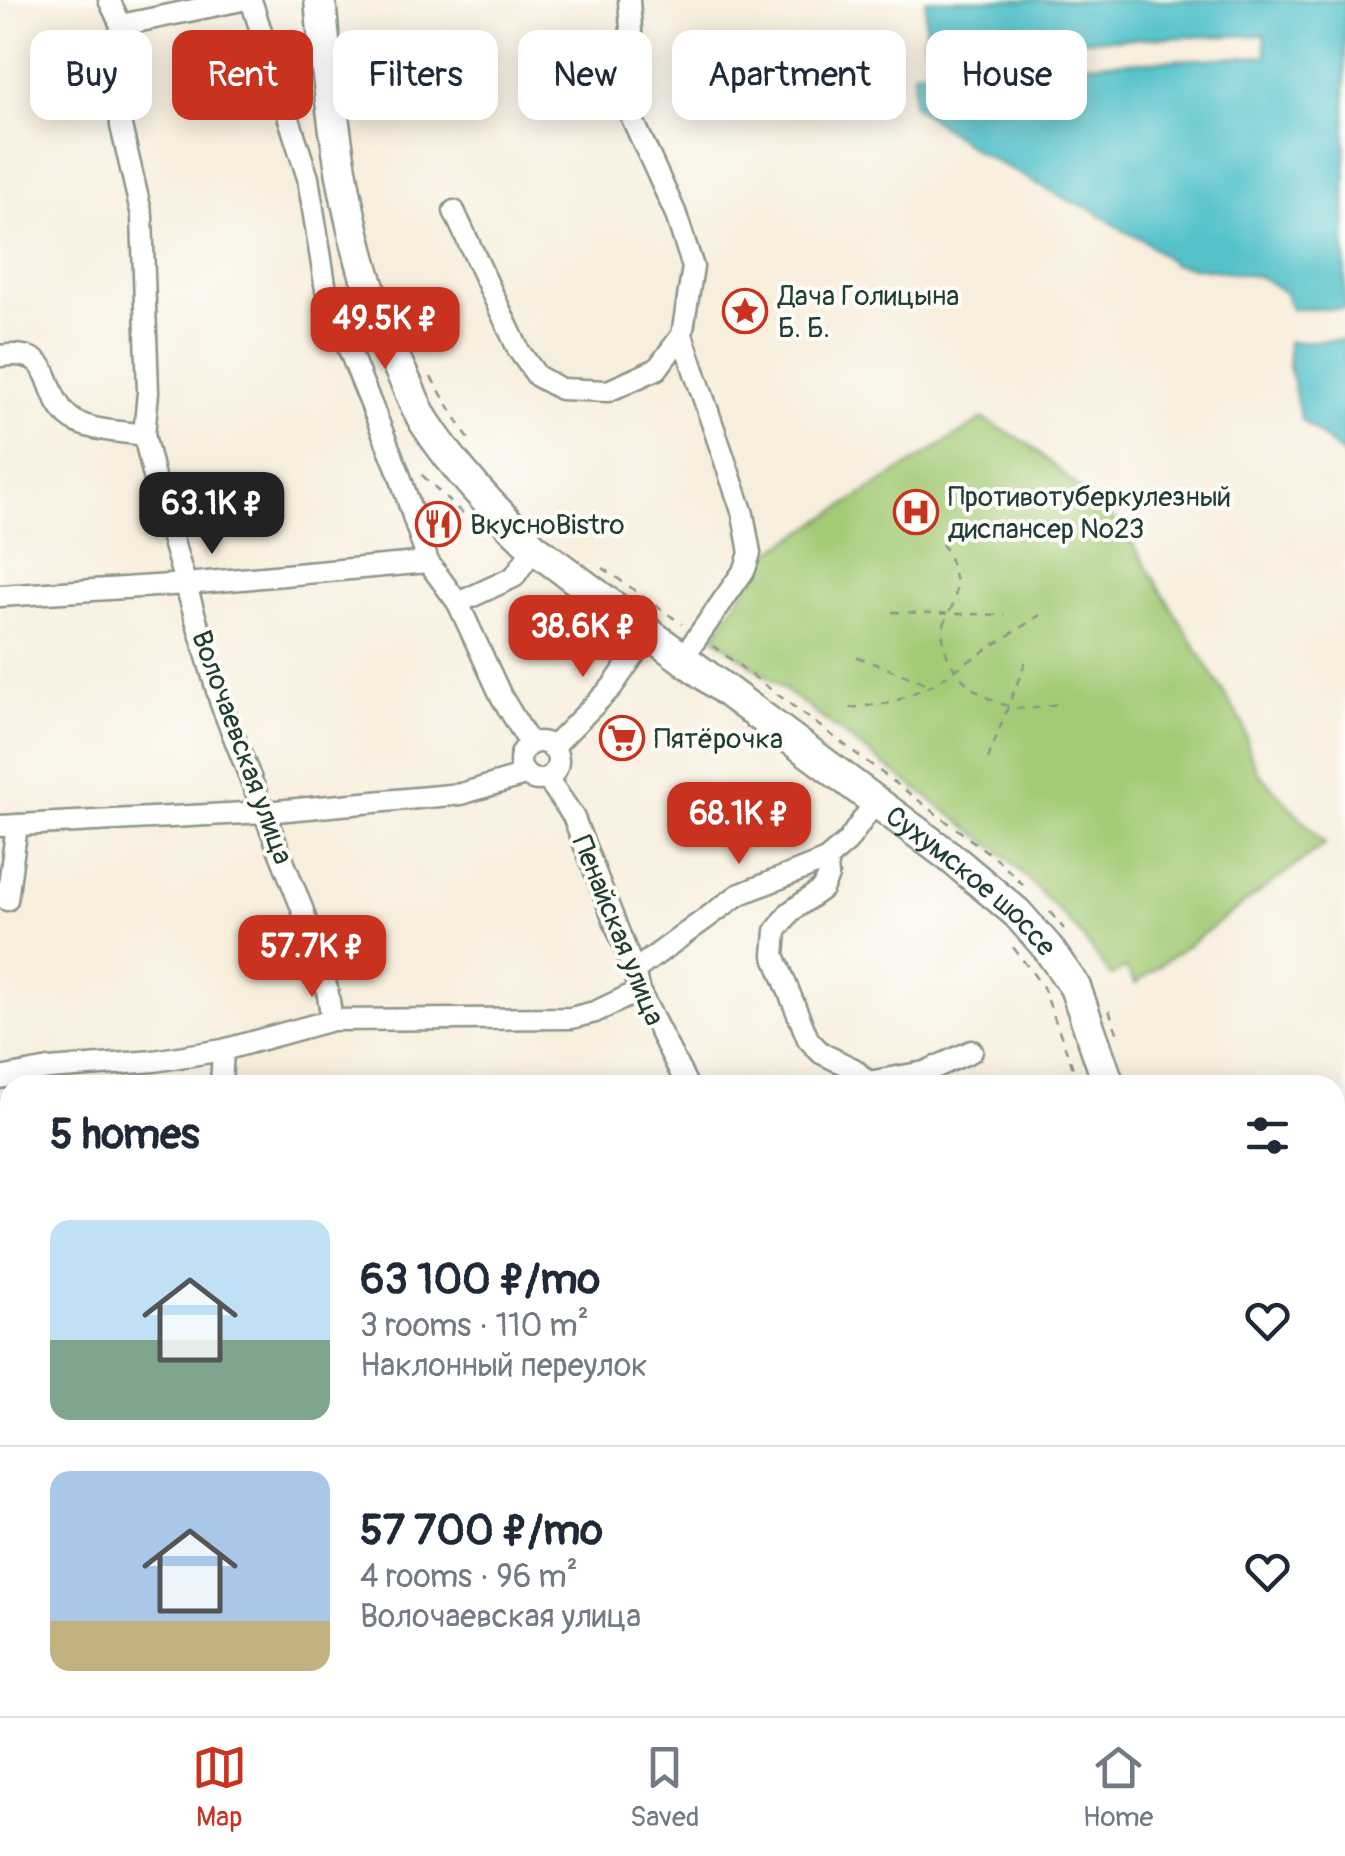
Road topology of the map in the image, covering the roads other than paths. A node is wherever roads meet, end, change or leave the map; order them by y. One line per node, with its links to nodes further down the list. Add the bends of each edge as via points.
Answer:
1 (109, 0): 6 (street, Волочаевская улица)
2 (242, 0): 6 (street)
3 (251, 0): 12 (street, via 308,178 326,290)
4 (320, 0): 11 (highway, Сухумское шоссе, via 331,113 355,246 392,354 452,460)
5 (629, 0): 8 (street, via 633,62 619,90 693,267)
6 (121, 25): 10 (street, Волочаевская улица, via 121,126 142,216)
7 (454, 211): 8 (street, via 537,376 561,389 608,391 657,369)
8 (682, 336): 17 (street, via 750,538 745,569)
9 (0, 356): 10 (street, via 34,358 68,416 83,425)
10 (144, 435): 13 (street, Волочаевская улица)
11 (534, 548): 15 (street, via 514,577); 16 (highway, Сухумское шоссе)
12 (428, 562): 13 (street); 15 (street)
13 (186, 584): 14 (street); 23 (street, Волочаевская улица, via 220,704)
14 (0, 596)
15 (458, 602): 18 (street)
16 (648, 635): 17 (highway, Сухумское шоссе); 19 (street, via 612,687)
17 (691, 648): 22 (highway, Сухумское шоссе)
18 (530, 744): 19 (street); 20 (street, via 520,758)
19 (552, 748): 21 (street, via 557,764)
20 (525, 775): 21 (street); 23 (street, via 461,794)
21 (547, 778): 27 (street, Пенайская улица, via 573,816)
22 (876, 802): 25 (street); 36 (highway, Сухумское шоссе, via 949,856 1047,947 1074,987)
23 (265, 812): 24 (street); 28 (street, Волочаевская улица, via 304,911)
24 (8, 826): 26 (street)
25 (826, 860): 27 (street, via 738,895); 34 (street, via 822,889 776,930 774,955 808,1039)
26 (7, 900)
27 (636, 981): 28 (street, via 595,1012 570,1018); 33 (street, Пенайская улица)
28 (332, 1020): 29 (street)
29 (223, 1050): 31 (street); 32 (street)
30 (972, 1051): 35 (street)
31 (24, 1075)
32 (222, 1075)
33 (682, 1075)
34 (859, 1075)
35 (909, 1075)
36 (1105, 1075)

